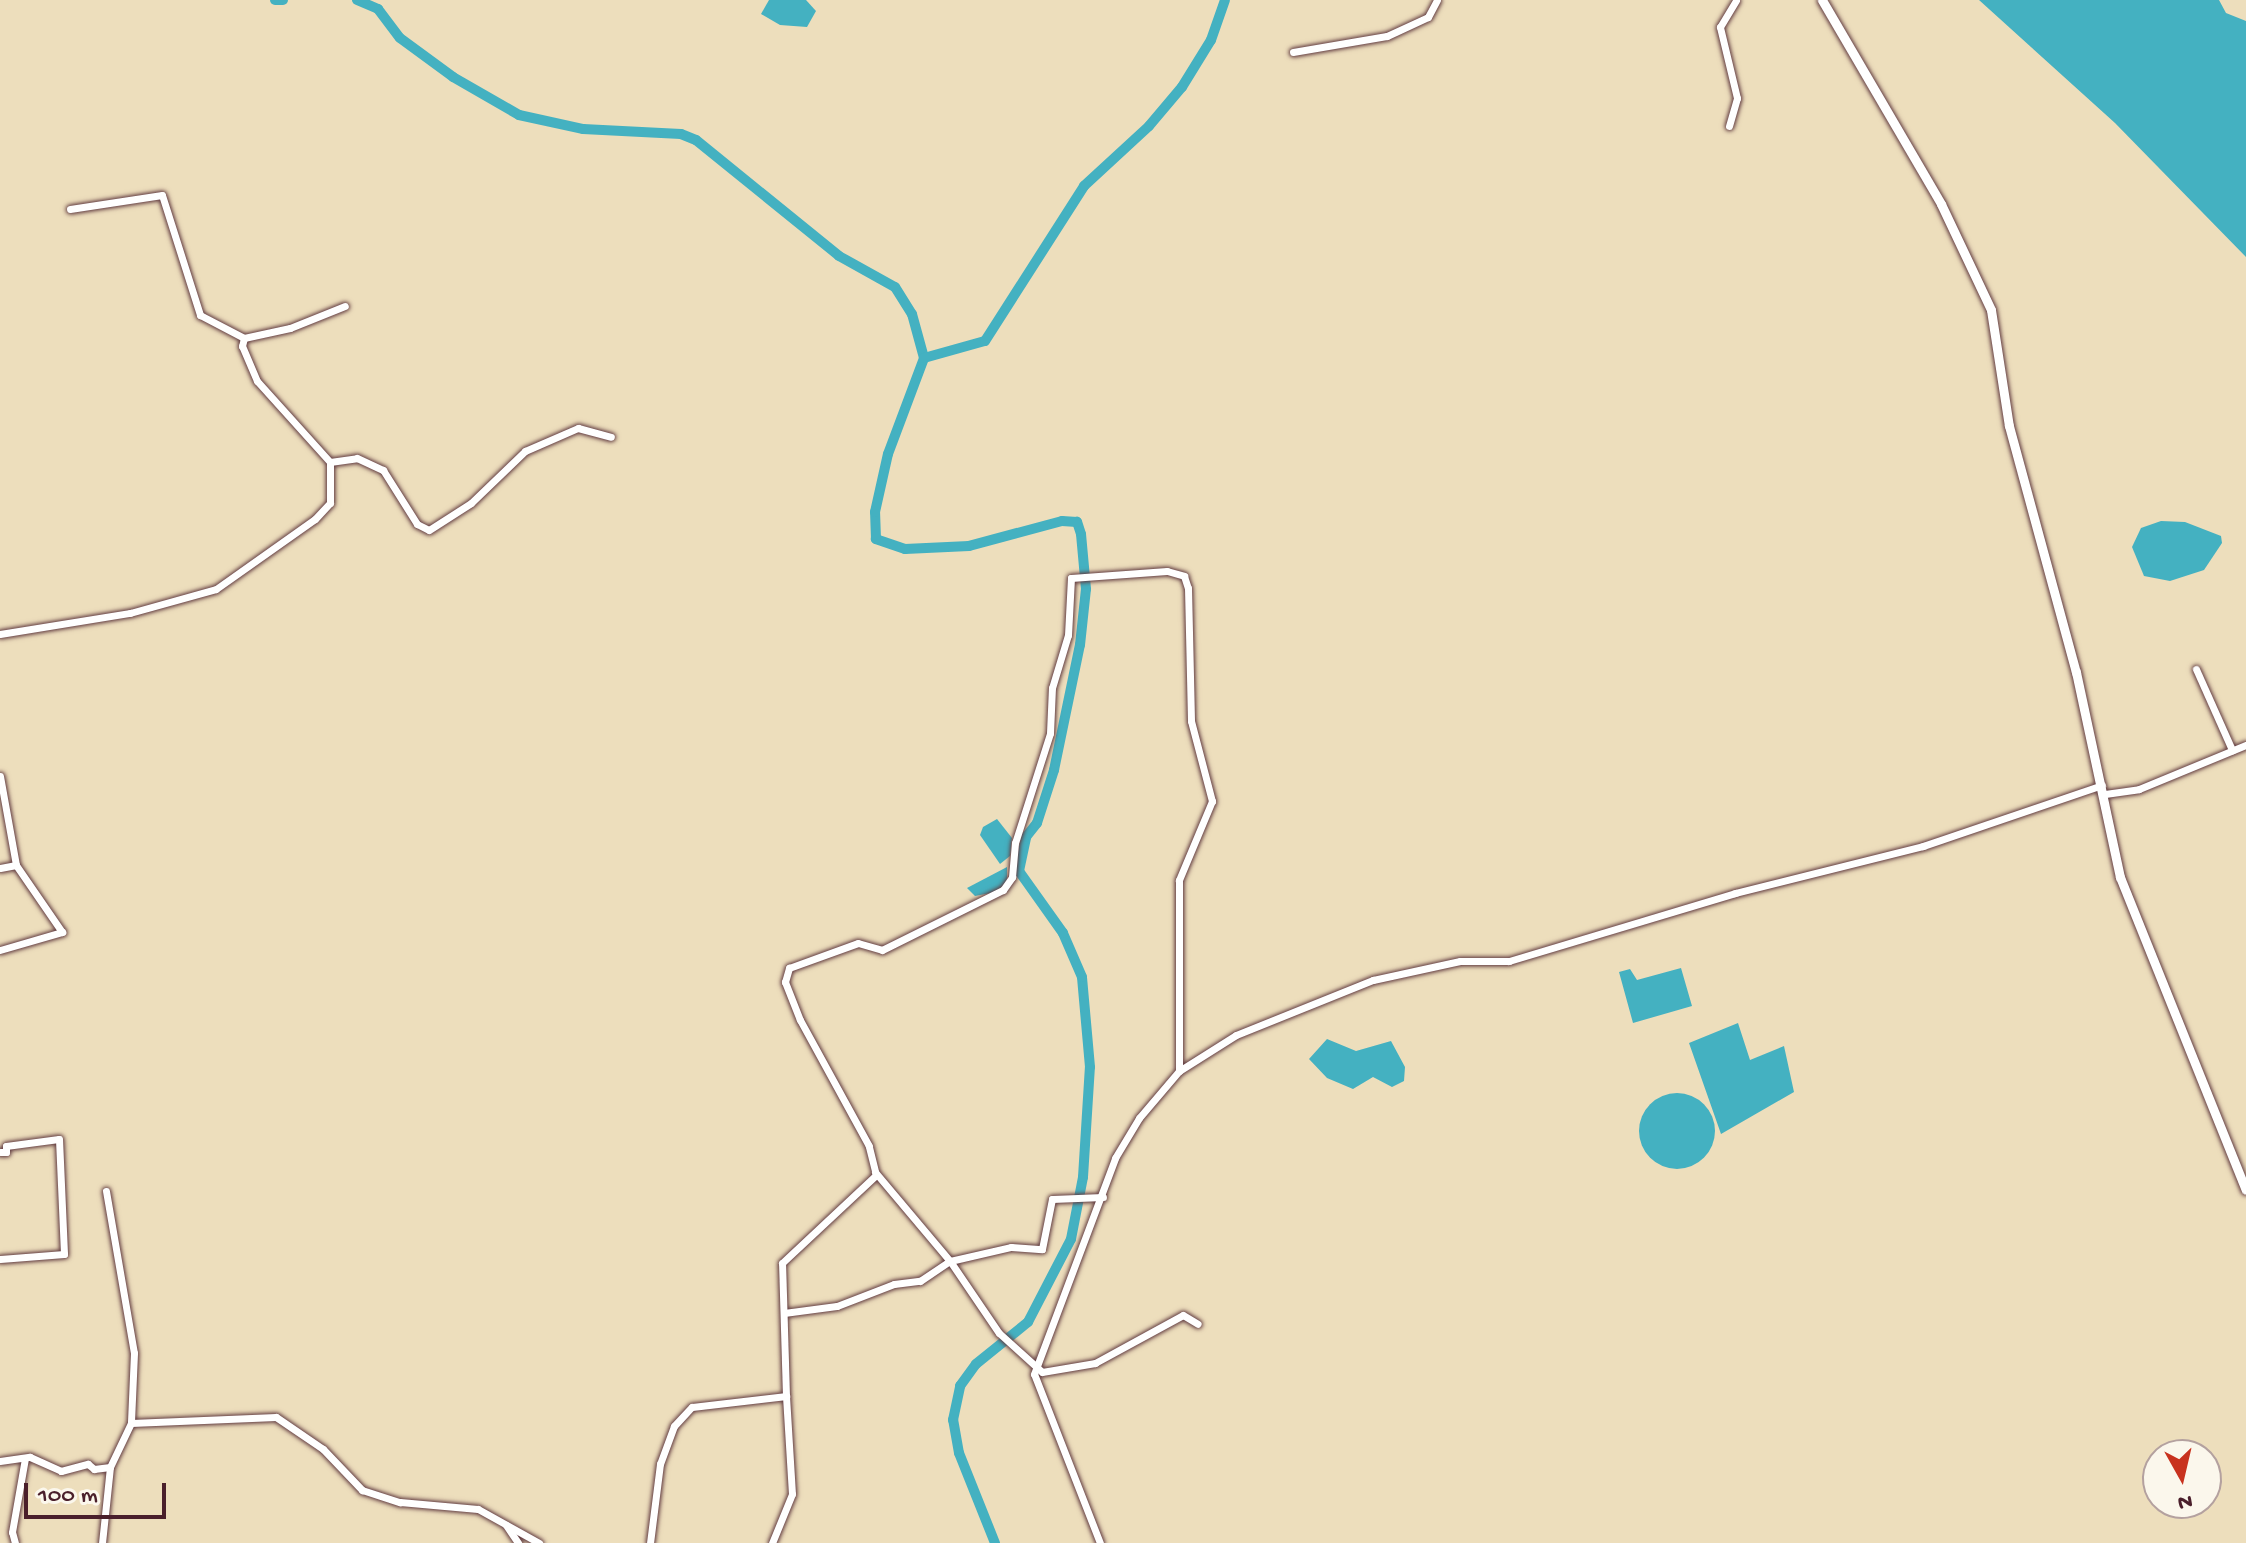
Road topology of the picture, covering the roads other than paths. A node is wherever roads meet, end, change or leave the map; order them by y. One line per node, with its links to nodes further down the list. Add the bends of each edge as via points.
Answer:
1 (1437, 0): 4 (street, via 1428,17 1387,36)
2 (1736, 0): 5 (street, via 1720,27 1737,98)
3 (1822, 0): 16 (street, via 1941,204 1991,310 2009,426)
4 (1293, 52)
5 (1729, 126)
6 (70, 209): 8 (street, via 162,195 200,315)
7 (345, 306): 8 (street, via 290,328)
8 (244, 338): 10 (street, via 246,361 257,381)
9 (611, 437): 10 (street, via 578,428 525,451 471,503 429,530 417,524 383,470 357,458)
10 (330, 462): 11 (street, via 330,503 323,511 216,589 130,613)
11 (0, 634)
12 (2196, 669): 14 (street)
13 (2246, 745): 14 (street)
14 (2232, 750): 16 (street, via 2139,789)
15 (0, 776): 17 (street)
16 (2104, 789): 20 (street, via 1923,846 1735,893 1509,961 1460,961 1373,980 1236,1035); 23 (street, via 2120,877)
17 (16, 865): 18 (street); 19 (street, via 62,932)
18 (0, 868)
19 (0, 950)
20 (1179, 1071): 22 (street, via 1179,880 1212,801 1191,721 1188,588 1184,576 1167,571 1071,578 1068,635 1052,688 1050,733 1015,843 1012,877 1003,890 882,950 858,943 789,968 785,982 800,1020 869,1146); 25 (street, via 1139,1118 1115,1158)
21 (0, 1152): 26 (street, via 6,1152 6,1146 59,1139 64,1254)
22 (875, 1172): 27 (street); 28 (street, via 782,1263)
23 (2246, 1190)
24 (106, 1191): 32 (street, via 134,1353)
25 (1103, 1197): 27 (street, via 1052,1199 1042,1249 1011,1247); 30 (street)
26 (0, 1259)
27 (950, 1261): 28 (street, via 920,1281 894,1284 837,1306); 30 (street, via 999,1333)
28 (784, 1313): 31 (street)
29 (1198, 1324): 30 (street, via 1183,1315 1095,1363 1060,1372)
30 (1035, 1368): 43 (street, via 1039,1394)
31 (786, 1396): 41 (street, via 692,1407 664,1444); 42 (street, via 792,1494)
32 (131, 1423): 35 (street); 36 (street, via 276,1417 323,1449 374,1496 478,1509)
33 (25, 1458): 34 (street); 35 (street, via 61,1471 88,1464 94,1469); 37 (street, via 12,1532)
34 (0, 1461)
35 (110, 1467): 38 (street)
36 (504, 1523): 39 (street); 40 (street)
37 (15, 1543)
38 (102, 1543)
39 (518, 1543)
40 (539, 1543)
41 (650, 1543)
42 (772, 1543)
43 (1100, 1543)

